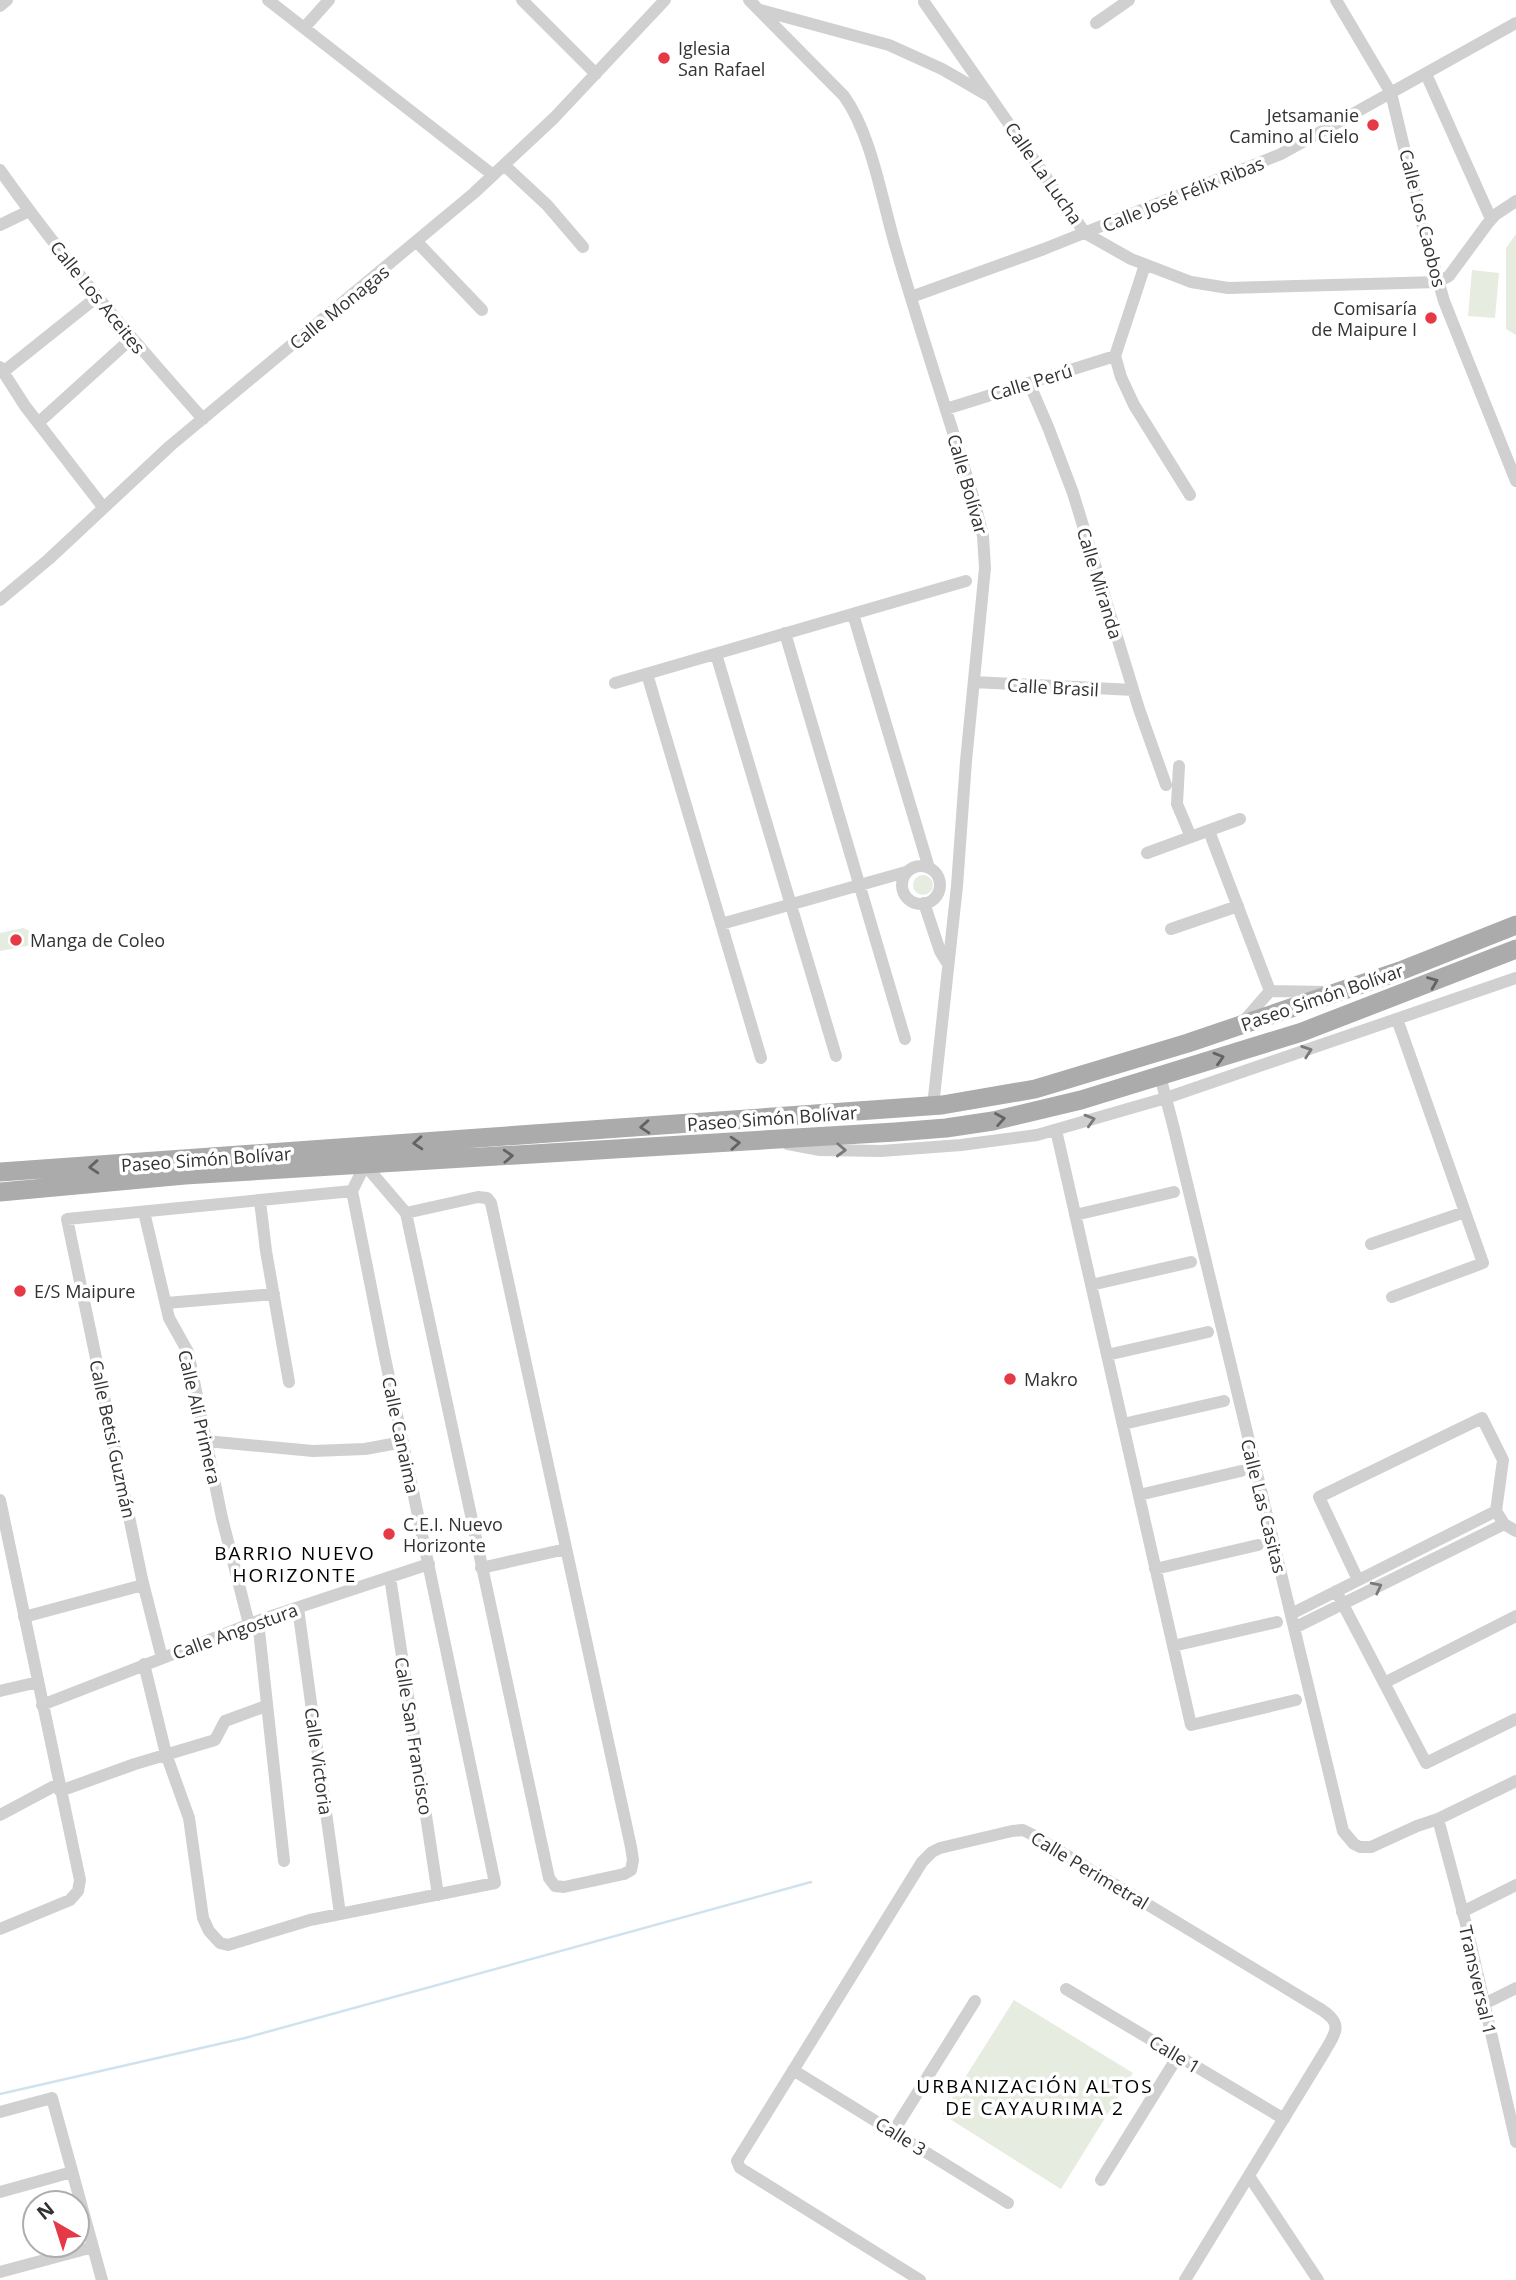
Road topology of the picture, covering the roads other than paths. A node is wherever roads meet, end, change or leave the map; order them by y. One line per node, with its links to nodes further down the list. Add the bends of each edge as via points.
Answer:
1 (7, 0): 10 (street)
2 (268, 0): 13 (street)
3 (329, 0): 13 (street)
4 (522, 0): 14 (street)
5 (665, 0): 14 (street, Calle Monagas)
6 (1129, 0): 11 (street)
7 (1336, 0): 16 (street, Calle Los Caobos)
8 (924, 2): 17 (street)
9 (754, 5): 17 (street, Calle La Lucha, via 889,45); 31 (street, Calle Bolívar, via 844,96 855,113)
10 (0, 6)
11 (1096, 23)
12 (1516, 23): 15 (street, Calle José Félix Ribas)
13 (304, 28): 20 (street)
14 (596, 74): 18 (street, Calle Monagas)
15 (1426, 74): 16 (street, Calle José Félix Ribas); 23 (street)
16 (1391, 93): 25 (street, Calle José Félix Ribas, via 1281,154); 29 (street, Calle Los Caobos)
17 (990, 97): 25 (street, Calle La Lucha)
18 (505, 165): 20 (street, Calle Monagas); 27 (street)
19 (0, 170): 22 (street, Calle Los Aceites)
20 (493, 175): 26 (street, Calle Monagas)
21 (1516, 201): 23 (street)
22 (29, 211): 24 (street); 30 (street, Calle Los Aceites)
23 (1491, 219): 29 (street, via 1449,276)
24 (0, 225)
25 (1085, 233): 28 (street, Calle La Lucha); 31 (street, Calle José Félix Ribas)
26 (417, 242): 32 (street); 38 (street, Calle Monagas)
27 (583, 247)
28 (1145, 265): 29 (street, Calle La Lucha, via 1191,282 1228,288); 34 (street)
29 (1438, 282): 40 (street, Calle Los Caobos)
30 (97, 297): 33 (street, Calle Los Aceites); 35 (street)
31 (911, 297): 37 (street, Calle Bolívar)
32 (482, 310)
33 (132, 338): 38 (street, Calle Los Aceites); 39 (street)
34 (1115, 356): 36 (street, Calle Perú); 41 (street, via 1133,405)
35 (2, 369): 39 (street)
36 (1029, 383): 37 (street, Calle Perú); 51 (street, Calle Miranda, via 1073,493)
37 (946, 409): 49 (street, Calle Bolívar, via 981,522 985,551)
38 (202, 419): 42 (street, Calle Monagas)
39 (38, 423): 42 (street)
40 (1516, 481)
41 (1189, 495)
42 (103, 507): 44 (street, Calle Monagas)
43 (966, 581): 45 (street)
44 (0, 600)
45 (853, 614): 46 (street); 58 (street)
46 (785, 634): 47 (street); 72 (street)
47 (716, 654): 48 (street); 73 (street)
48 (647, 674): 50 (street); 62 (street)
49 (974, 682): 51 (street, Calle Brasil); 66 (street, Calle Bolívar)
50 (615, 683)
51 (1132, 690): 53 (street, Calle Miranda)
52 (1179, 766): 56 (street, via 1177,804)
53 (1166, 785)
54 (1240, 819): 55 (street)
55 (1209, 831): 56 (street); 61 (street)
56 (1191, 837): 57 (street)
57 (1147, 853)
58 (929, 867): 59 (street); 60 (street, via 937,874 940,888)
59 (906, 872): 60 (street, via 905,895 912,902); 62 (street)
60 (925, 903): 66 (street)
61 (1238, 905): 64 (street); 68 (street)
62 (721, 924): 74 (street)
63 (1516, 925): 69 (main road, Paseo Simón Bolívar)
64 (1171, 929)
65 (1516, 949): 75 (main road, Paseo Simón Bolívar, one-way to 65, via 1302,1032)
66 (948, 964): 77 (street, Calle Bolívar)
67 (1516, 978): 70 (street, Paseo Simón Bolívar)
68 (1270, 991): 69 (street); 71 (street)
69 (1341, 992): 71 (main road, Paseo Simón Bolívar)
70 (1397, 1018): 76 (street, Paseo Simón Bolívar, one-way to 70); 88 (street)
71 (1241, 1026): 77 (main road, Paseo Simón Bolívar, via 1046,1087)
72 (905, 1039)
73 (836, 1056)
74 (761, 1058)
75 (1160, 1076): 76 (street, Calle Las Casitas); 78 (main road, Paseo Simón Bolívar, one-way to 75, via 1046,1109)
76 (1166, 1098): 79 (street, Paseo Simón Bolívar, one-way to 76); 123 (street, Calle Las Casitas)
77 (933, 1106): 78 (main road); 81 (main road, Paseo Simón Bolívar, one-way to 81)
78 (932, 1129): 80 (main road, Paseo Simón Bolívar)
79 (1056, 1130): 80 (street, Paseo Simón Bolívar, one-way to 79, via 807,1148 881,1151 961,1145); 90 (street)
80 (774, 1140): 81 (main road, Paseo Simón Bolívar, one-way to 80)
81 (364, 1156): 82 (main road, Paseo Simón Bolívar, one-way to 82); 83 (street); 84 (main road, Paseo Simón Bolívar); 89 (street)
82 (0, 1172)
83 (352, 1191): 86 (street); 103 (street, Calle Canaima)
84 (0, 1192)
85 (1174, 1192): 90 (street)
86 (260, 1201): 87 (street); 94 (street)
87 (144, 1212): 96 (street, Calle Ali Primera); 119 (street, Calle Betsi Guzmán, via 67,1219)
88 (1465, 1212): 91 (street); 95 (street, via 1483,1263)
89 (406, 1213): 111 (street, via 478,1197 491,1203); 114 (street)
90 (1075, 1215): 93 (street)
91 (1371, 1244)
92 (1191, 1262): 93 (street)
93 (1091, 1285): 98 (street)
94 (274, 1294): 96 (street); 99 (street)
95 (1392, 1297)
96 (166, 1303): 102 (street, Calle Ali Primera, via 188,1352)
97 (1208, 1332): 98 (street)
98 (1107, 1355): 101 (street)
99 (289, 1382)
100 (1224, 1401): 101 (street)
101 (1123, 1424): 105 (street)
102 (206, 1441): 103 (street, via 313,1451); 127 (street, Calle Ali Primera, via 222,1518)
103 (403, 1442): 112 (street, Calle Canaima)
104 (1241, 1471): 105 (street)
105 (1139, 1495): 115 (street)
106 (0, 1500): 113 (street)
107 (1496, 1511): 108 (street); 118 (street); 118 (street, via 1503,1460 1482,1418 1319,1497)
108 (1504, 1524): 109 (street); 121 (street, one-way to 108)
109 (1516, 1531)
110 (1258, 1545): 115 (street)
111 (566, 1549): 114 (street); 114 (street, via 633,1860 631,1870 624,1874 564,1888 549,1878)
112 (429, 1564): 117 (street, Calle Angostura); 146 (street, Calle Canaima, via 495,1883)
113 (14, 1567): 116 (street); 125 (street)
114 (481, 1568)
115 (1155, 1569): 129 (street)
116 (0, 1571)
117 (390, 1577): 122 (street, Calle Angostura); 146 (street, Calle San Francisco)
118 (1358, 1580): 120 (street)
119 (144, 1585): 125 (street); 130 (street, Calle Betsi Guzmán)
120 (1336, 1591): 121 (street); 123 (street)
121 (1343, 1604): 128 (street); 133 (street)
122 (298, 1608): 127 (street, Calle Angostura); 148 (street, Calle Victoria)
123 (1291, 1614): 128 (street, Calle Las Casitas)
124 (1516, 1616): 133 (street)
125 (24, 1617): 132 (street)
126 (1277, 1622): 129 (street)
127 (254, 1623): 130 (street, Calle Angostura); 137 (street, Calle Ali Primera)
128 (1294, 1628): 143 (street, Calle Las Casitas, via 1346,1836 1366,1848)
129 (1173, 1646): 135 (street, via 1191,1725)
130 (162, 1658): 131 (street, Calle Angostura)
131 (144, 1664): 136 (street, Calle Angostura); 139 (street)
132 (38, 1682): 134 (street); 136 (street)
133 (1384, 1683): 138 (street, via 1426,1763)
134 (0, 1691)
135 (1296, 1700)
136 (42, 1705): 141 (street)
137 (266, 1706): 139 (street, via 225,1721 215,1740); 144 (street, Calle Ali Primera)
138 (1516, 1719)
139 (166, 1754): 141 (street); 148 (street, via 189,1818 203,1917 215,1940 228,1944)
140 (1516, 1781): 143 (street)
141 (59, 1787): 142 (street); 149 (street, via 80,1880 78,1891 70,1900)
142 (0, 1815)
143 (1438, 1819): 147 (street, Transversal 1)
144 (284, 1861)
145 (1516, 1885): 147 (street)
146 (439, 1895): 148 (street)
147 (1462, 1912): 153 (street, Transversal 1)
148 (340, 1914)
149 (0, 1929)
150 (1516, 1988): 153 (street)
151 (1066, 1989): 154 (street, Calle 1)
152 (975, 2001): 159 (street)
153 (1484, 2004): 156 (street, Transversal 1)
154 (1178, 2056): 158 (street, Calle 1); 163 (street)
155 (793, 2070): 158 (street, Calle Perimetral, via 928,1855 940,1848 1023,1830 1331,2017 1335,2034); 159 (street, Calle 3); 169 (street, Calle Perimetral, via 737,2165)
156 (1511, 2094): 160 (street, Transversal 1)
157 (0, 2112): 161 (street, via 52,2098)
158 (1284, 2119): 162 (street, Calle Perimetral)
159 (893, 2132): 165 (street, Calle 3)
160 (1516, 2141)
161 (72, 2172): 164 (street); 166 (street)
162 (1249, 2176): 170 (street, Calle Perimetral); 171 (street)
163 (1101, 2180)
164 (0, 2192)
165 (1008, 2203)
166 (93, 2247): 167 (street); 168 (street)
167 (0, 2272)
168 (102, 2280)
169 (920, 2280)
170 (1185, 2280)
171 (1318, 2280)

